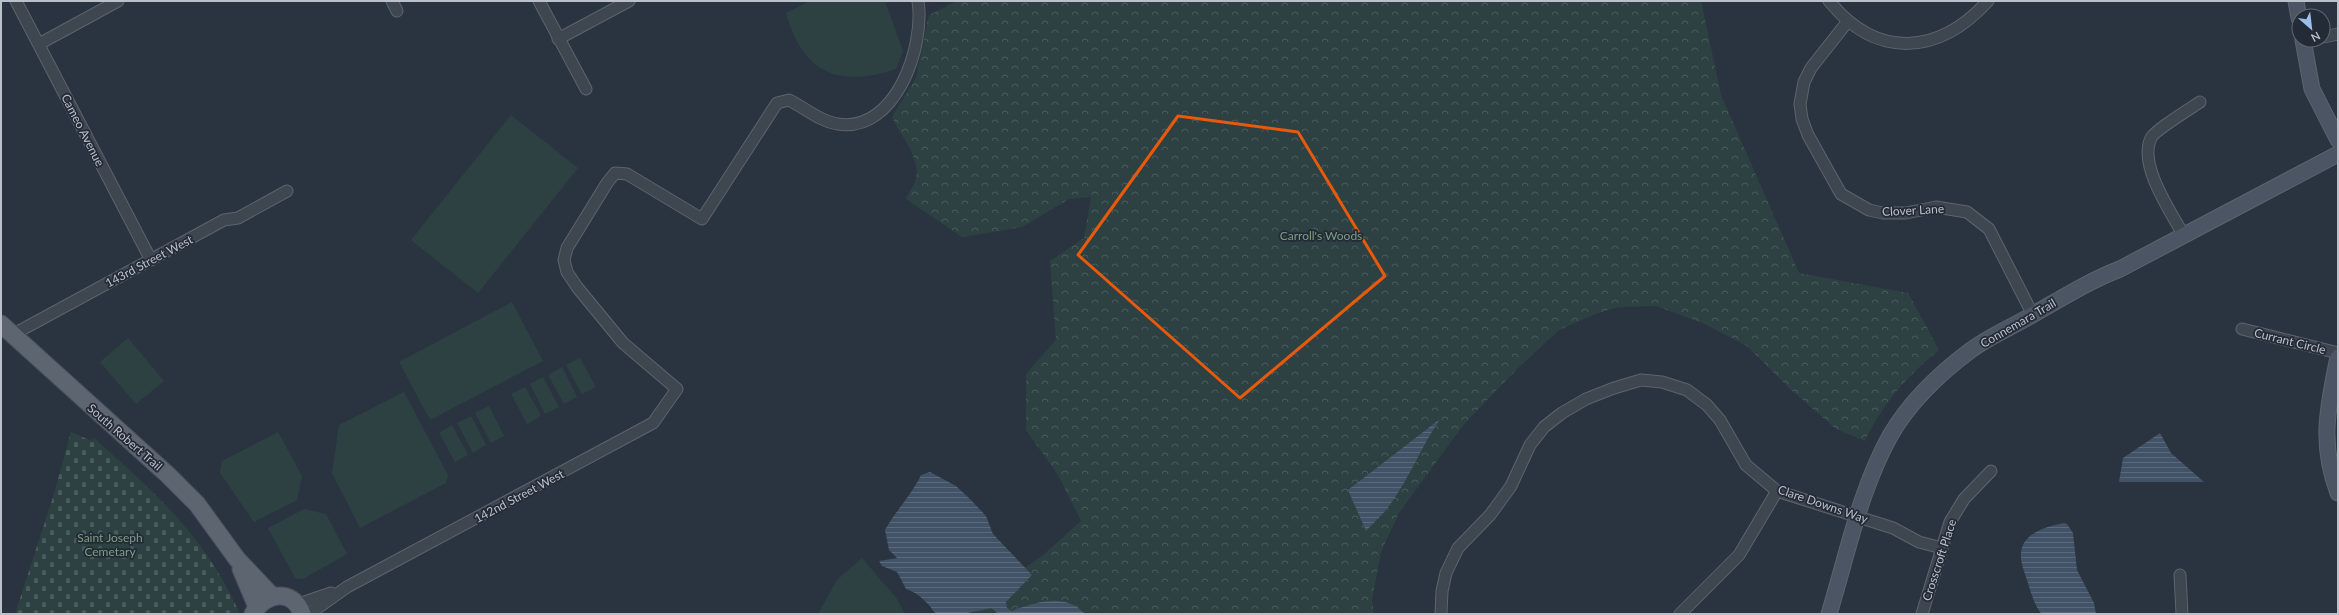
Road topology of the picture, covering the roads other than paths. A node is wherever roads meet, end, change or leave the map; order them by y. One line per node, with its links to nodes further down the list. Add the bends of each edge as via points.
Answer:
1 (16, 1): 10 (street, Cameo Avenue)
2 (118, 1): 10 (street)
3 (539, 1): 9 (street)
4 (629, 1): 9 (street)
5 (918, 1): 31 (street, 142nd Street West, via 920,13 914,53 907,72 884,110 864,122 839,124 826,120 789,100 778,103 702,219 627,174 615,173 607,183 567,248 564,260 567,272 623,343 677,388 654,423)
6 (1829, 1): 8 (street)
7 (1988, 1): 8 (street, via 1961,27 1923,42 1883,40 1864,32)
8 (1848, 21): 19 (street, Clover Lane, via 1811,68 1804,82 1800,104 1808,135 1841,194 1869,210 1883,213 1906,213 1936,207 1967,212 1989,229)
9 (558, 39): 12 (street)
10 (39, 44): 18 (street, Cameo Avenue)
11 (2308, 48): 14 (street, via 2312,89)
12 (586, 89)
13 (2200, 102): 17 (street, via 2151,137 2147,151 2151,173)
14 (2338, 140)
15 (2338, 154): 17 (street, Connemara Trail)
16 (287, 191): 18 (street, 143rd Street West, via 238,218 224,220)
17 (2184, 236): 19 (street, Connemara Trail, via 2120,269 2094,279)
18 (151, 260): 21 (street, 143rd Street West)
19 (2033, 315): 27 (street, Connemara Trail, via 1971,349 1916,402 1891,436 1878,463)
20 (2242, 329): 22 (street, Currant Circle)
21 (7, 330): 29 (main road, South Robert Trail, via 168,475 197,504)
22 (2338, 353)
23 (2338, 357): 26 (street, via 2326,415 2326,445 2331,475)
24 (1990, 471): 28 (street, Crosscroft Place, via 1957,508)
25 (1777, 490): 27 (street, Clare Downs Way); 35 (street, Clare Downs Way, via 1746,465 1720,420 1707,405 1687,390 1662,382 1641,380 1614,388 1586,399 1562,413 1539,433 1530,445 1511,486 1490,515 1458,548 1446,573); 36 (street, via 1740,555)
26 (2338, 492)
27 (1859, 516): 28 (street, Clare Downs Way, via 1901,531 1919,542); 37 (street, Connemara Trail)
28 (1942, 548): 38 (street, Crosscroft Place)
29 (238, 559): 32 (main road); 33 (main road)
30 (2180, 575): 39 (street)
31 (347, 587): 34 (street); 34 (street)
32 (272, 596): 33 (main road); 34 (main road, via 285,597)
33 (255, 610)
34 (302, 611)
35 (1441, 614)
36 (1680, 614)
37 (1829, 614)
38 (1922, 614)
39 (2182, 614)

